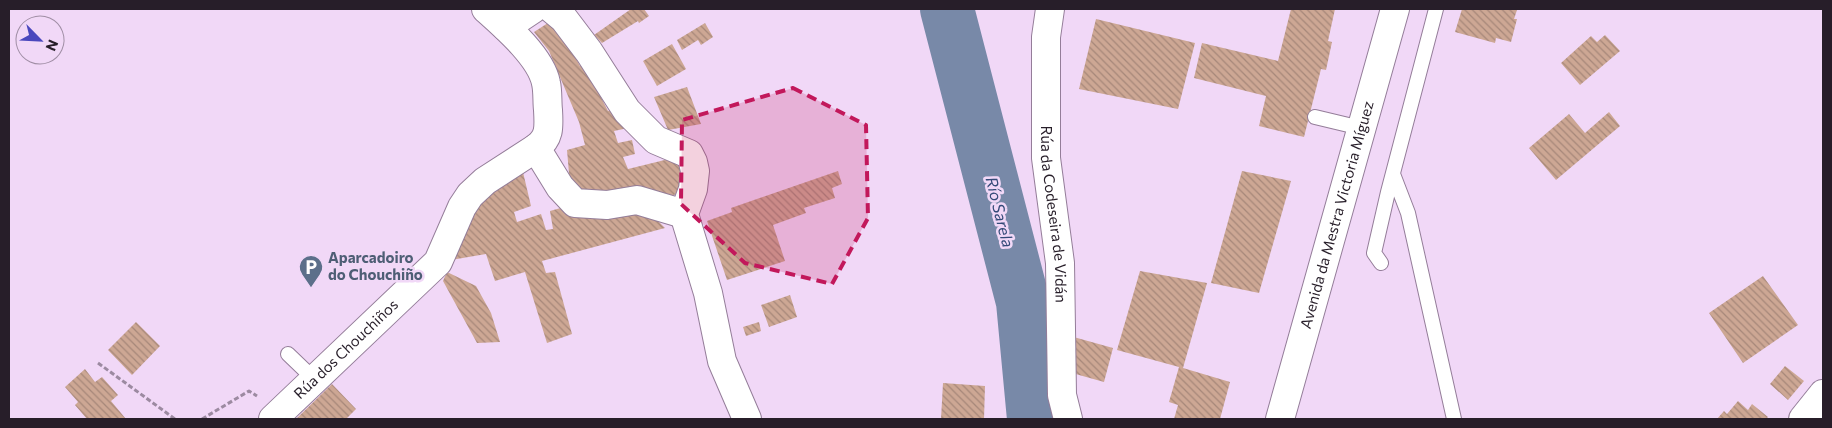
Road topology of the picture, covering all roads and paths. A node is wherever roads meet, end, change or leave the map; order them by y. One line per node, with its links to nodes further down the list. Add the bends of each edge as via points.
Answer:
1 (486, 9): 7 (street, Rúa dos Chouchiños)
2 (533, 9): 7 (street)
3 (552, 9): 12 (street, via 564,19 589,52 627,111 656,140 689,154 695,171 693,189)
4 (1050, 9): 22 (street, Rúa da Codeseira de Vidán, via 1046,37 1046,158 1060,263 1062,394)
5 (1394, 9): 9 (street, Avenida da Mestra Victoria Míguez)
6 (1436, 9): 11 (lane)
7 (506, 27): 10 (street, Rúa dos Chouchiños, via 534,59 546,83 548,135)
8 (1315, 117): 9 (lane)
9 (1361, 128): 23 (street, Avenida da Mestra Victoria Míguez)
10 (536, 148): 12 (street, via 560,187 575,203 607,205 637,200); 16 (street, Rúa dos Chouchiños, via 485,181 470,195 438,262)
11 (1393, 174): 13 (lane, via 1374,253); 24 (lane, via 1408,213)
12 (684, 214): 21 (street, via 708,293 722,361)
13 (1381, 262)
14 (288, 354): 16 (lane)
15 (98, 364): 19 (path)
16 (314, 379): 18 (street, Rúa dos Chouchiños)
17 (1823, 394): 25 (street)
18 (279, 413): 20 (path, via 250,391)
19 (175, 419)
20 (202, 419)
21 (747, 419)
22 (1068, 419)
23 (1280, 419)
24 (1454, 419)
25 (1803, 419)

